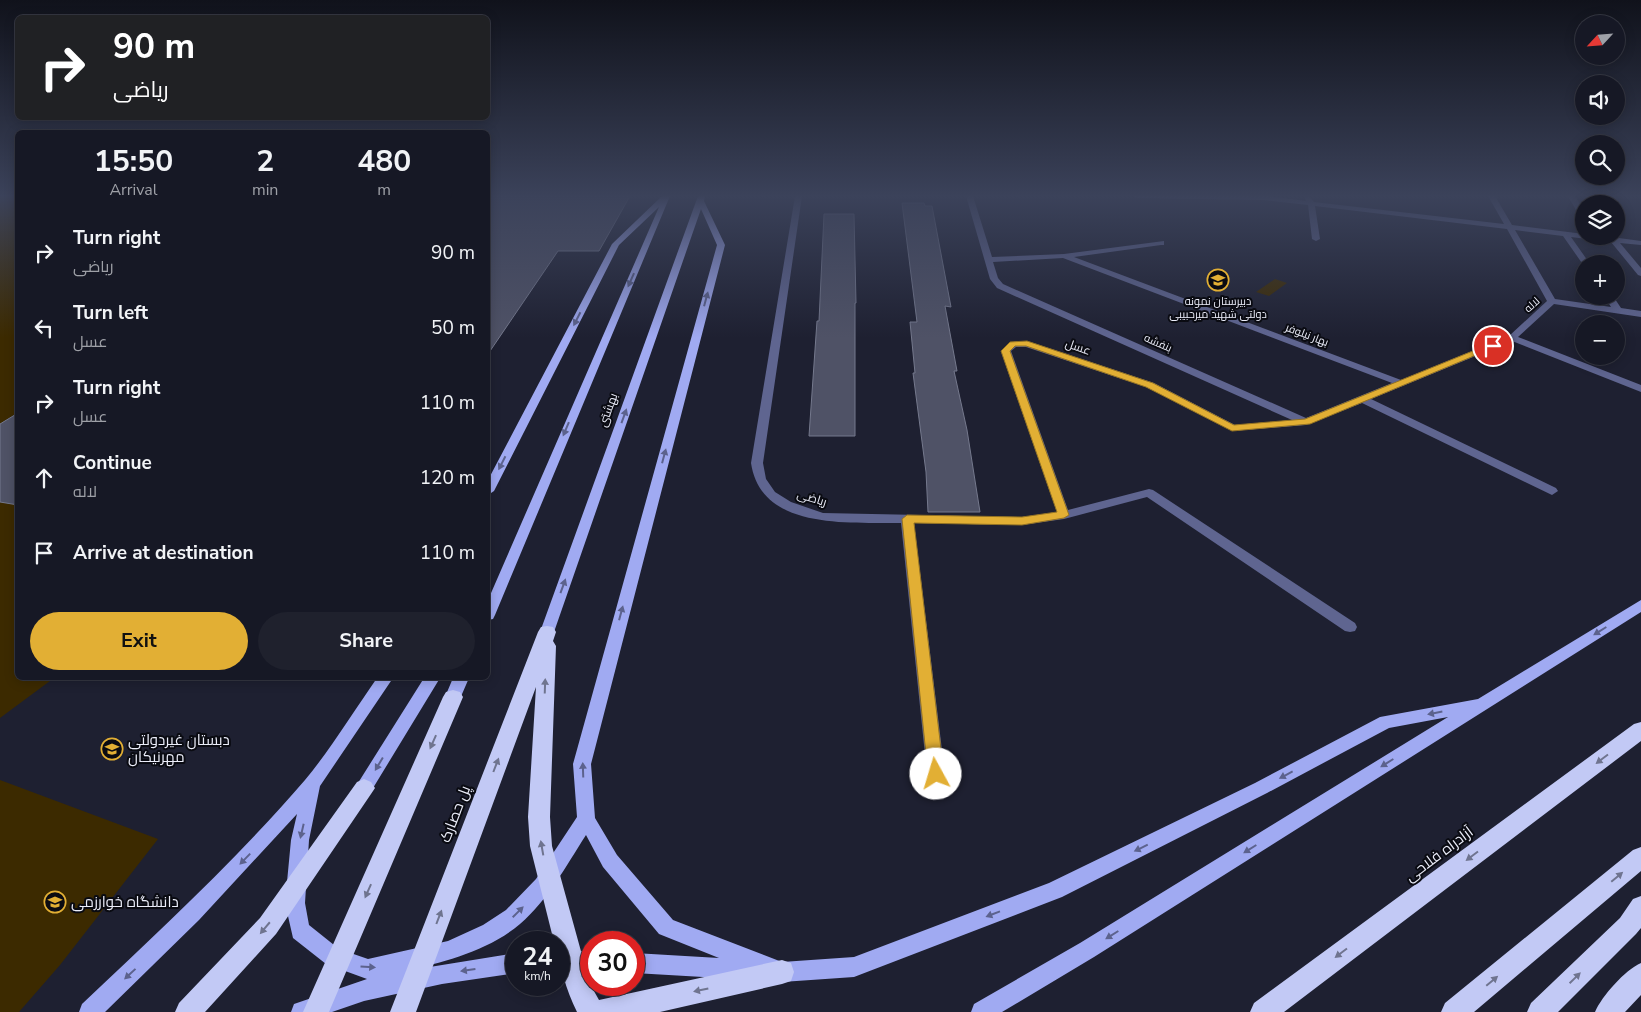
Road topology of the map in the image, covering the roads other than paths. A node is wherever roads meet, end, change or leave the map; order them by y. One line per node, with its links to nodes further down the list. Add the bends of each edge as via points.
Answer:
1 (617, 243): 24 (main road, one-way to 24)
2 (649, 243): 28 (main road, one-way to 28)
3 (685, 243): 33 (main road, بهشتى, one-way to 3)
4 (720, 243): 42 (main road, one-way to 4, via 582,764)
5 (792, 243): 27 (street, ریاضی, via 757,463 760,480 773,496 795,509 823,517)
6 (983, 243): 13 (street)
7 (1159, 243): 12 (street)
8 (1518, 243): 15 (street, لاله)
9 (1571, 243): 11 (street)
10 (1618, 245): 14 (street)
11 (1580, 255)
12 (1064, 256): 13 (street); 20 (street, بهار نیلوفر)
13 (988, 260): 23 (street, بنفشه, via 994,279 1000,286)
14 (1641, 273)
15 (1552, 302): 17 (street); 19 (street, لاله)
16 (1614, 305): 17 (street)
17 (1618, 311): 18 (street)
18 (1641, 314)
19 (1512, 338): 20 (street, لاله); 21 (street)
20 (1401, 383): 22 (street, لاله)
21 (1641, 389)
22 (1362, 399): 23 (street, لاله); 25 (street)
23 (1306, 422): 26 (street, عسل, via 1232,428 1150,385 1027,344 1013,344 1006,351)
24 (490, 487)
25 (1552, 490)
26 (1064, 515): 27 (street, ریاضی, via 1022,521); 32 (street, ریاضی, via 1149,493)
27 (907, 519): 39 (street)
28 (514, 552): 29 (main road); 31 (main road)
29 (490, 589)
30 (1641, 605): 37 (main road, one-way to 37)
31 (490, 610)
32 (1350, 627)
33 (547, 632): 53 (highway, پل حصارک, one-way to 33); 54 (highway, one-way to 33, via 579,989 541,846 539,816)
34 (384, 680): 40 (main road)
35 (431, 680): 41 (main road, one-way to 41)
36 (457, 687): 52 (highway, one-way to 52)
37 (1483, 704): 47 (main road, one-way to 47, via 1386,722 1055,890 854,967); 56 (main road, one-way to 56)
38 (1641, 730): 57 (highway, آزادراه فلاحی, one-way to 57)
39 (936, 774)
40 (312, 784): 42 (main road, one-way to 42, via 300,840 295,903 300,931 333,957 368,969 449,951 513,917 543,885); 49 (main road, one-way to 49, via 192,913)
41 (364, 788): 50 (highway, one-way to 50, via 268,926)
42 (586, 819): 47 (main road, via 610,861 666,927)
43 (1641, 857): 58 (highway, one-way to 43)
44 (1641, 907): 59 (highway, one-way to 44, via 1628,926)
45 (645, 964): 47 (main road)
46 (505, 965): 51 (main road, one-way to 51, via 364,990)
47 (782, 972): 55 (highway, one-way to 55)
48 (1641, 976): 60 (highway)
49 (90, 1012)
50 (188, 1012)
51 (302, 1012)
52 (316, 1012)
53 (403, 1012)
54 (590, 1012)
55 (602, 1012)
56 (982, 1012)
57 (1263, 1012)
58 (1454, 1012)
59 (1540, 1012)
60 (1608, 1012)

